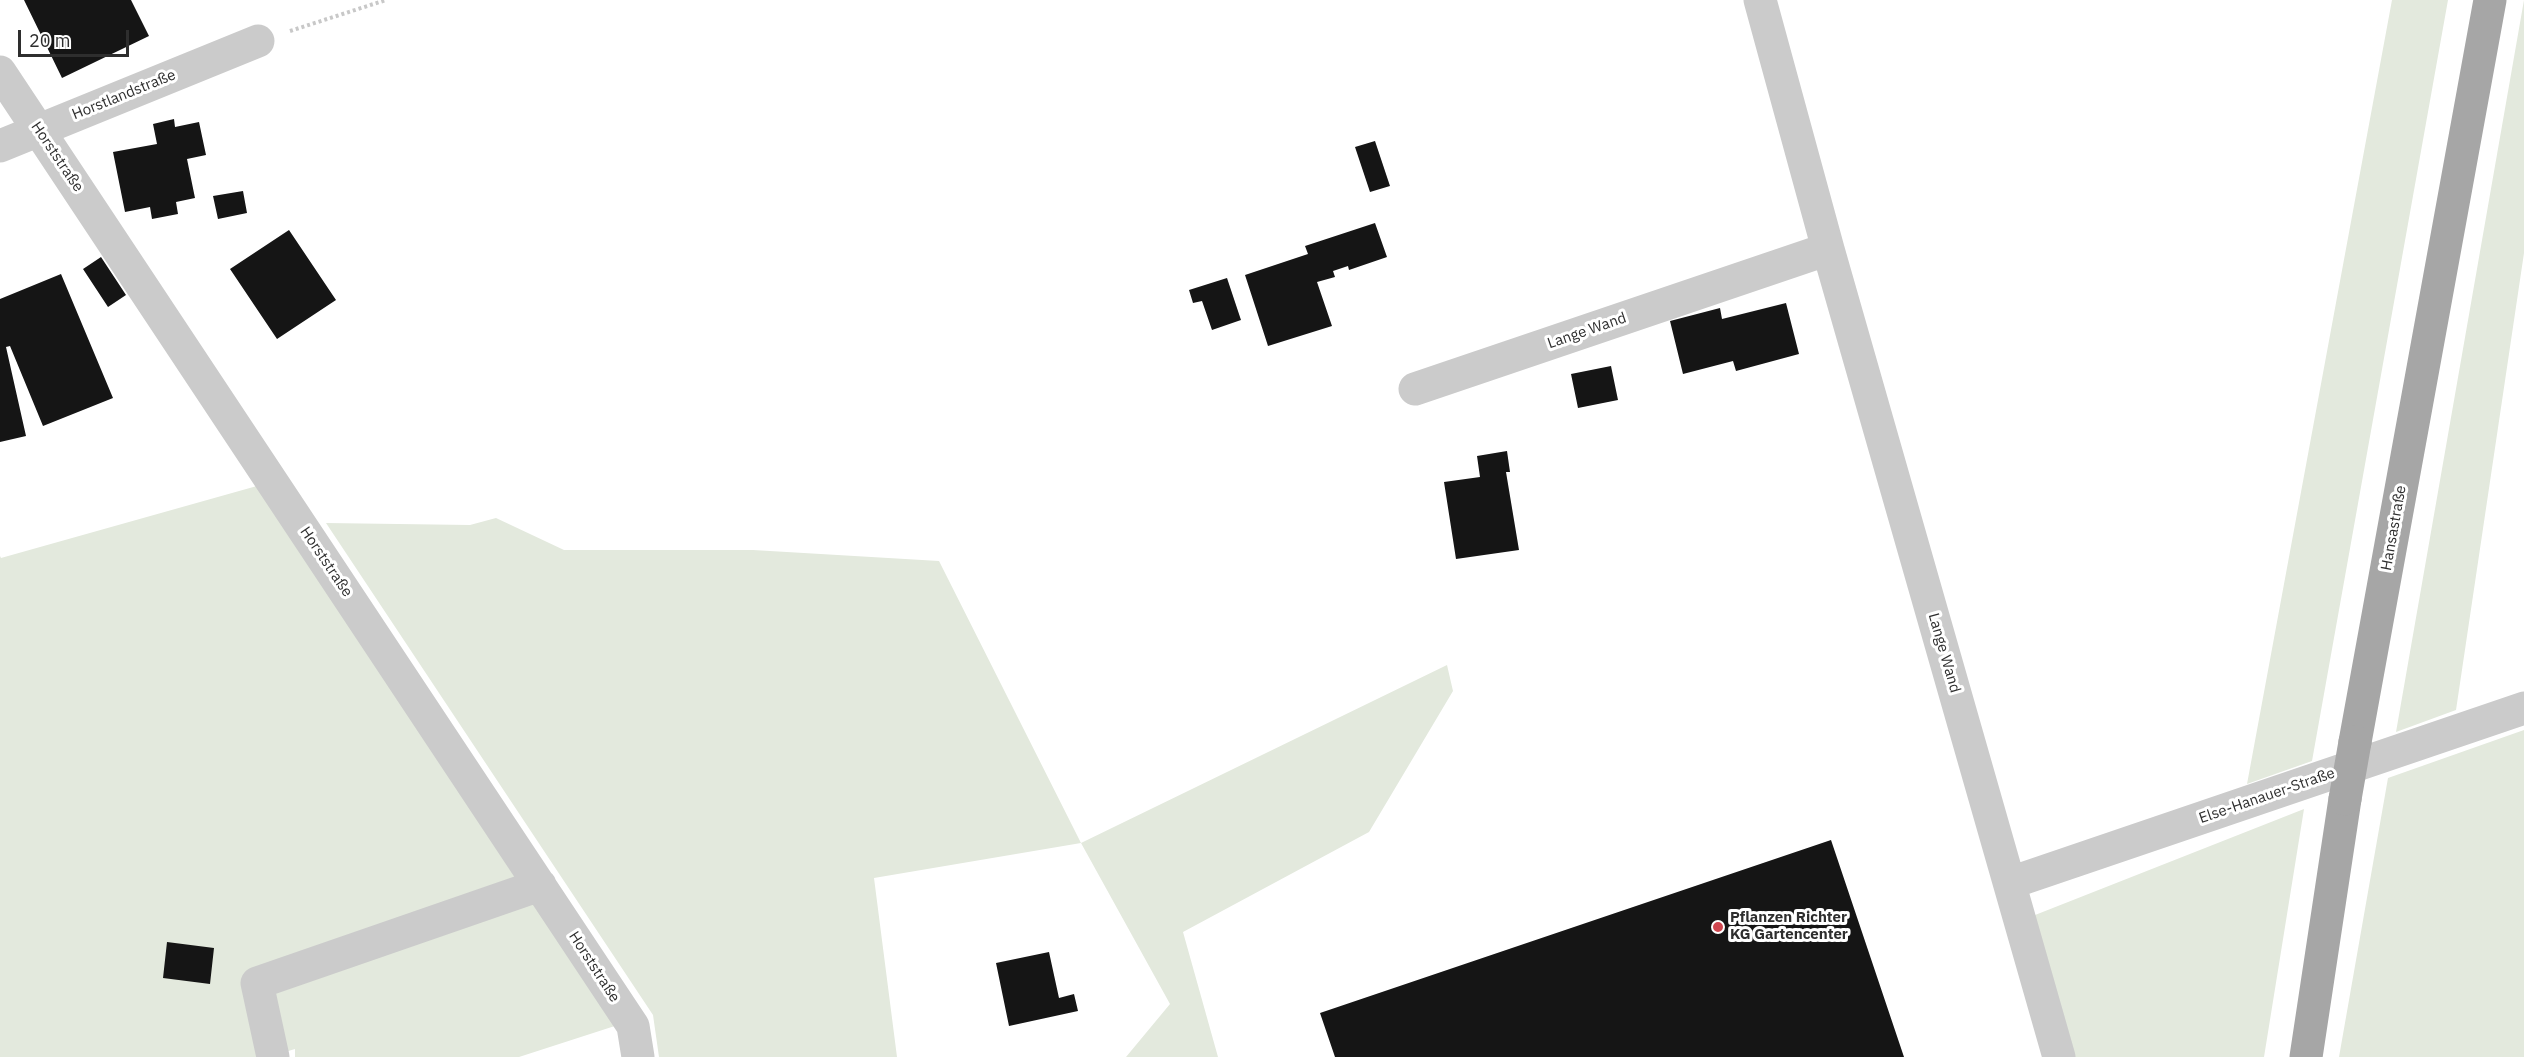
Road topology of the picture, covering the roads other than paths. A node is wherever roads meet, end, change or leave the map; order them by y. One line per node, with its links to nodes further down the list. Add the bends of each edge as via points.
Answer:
1 (1760, 0): 7 (street, Lange Wand)
2 (2490, 0): 15 (main road, Hansastraße, bridge, via 2345,799)
3 (258, 41): 5 (street, Horstlandstraße)
4 (0, 72): 5 (street, Horststraße)
5 (39, 129): 6 (street, Horstlandstraße); 11 (street, Horststraße)
6 (0, 146)
7 (1828, 249): 8 (street, Lange Wand); 10 (street, Lange Wand)
8 (1415, 389)
9 (2524, 708): 10 (street, Else-Hanauer-Straße)
10 (2010, 883): 14 (street, Lange Wand)
11 (540, 885): 12 (street, via 257,983); 13 (street, Horststraße, via 633,1026)
12 (273, 1057)
13 (638, 1057)
14 (2059, 1057)
15 (2306, 1057)

